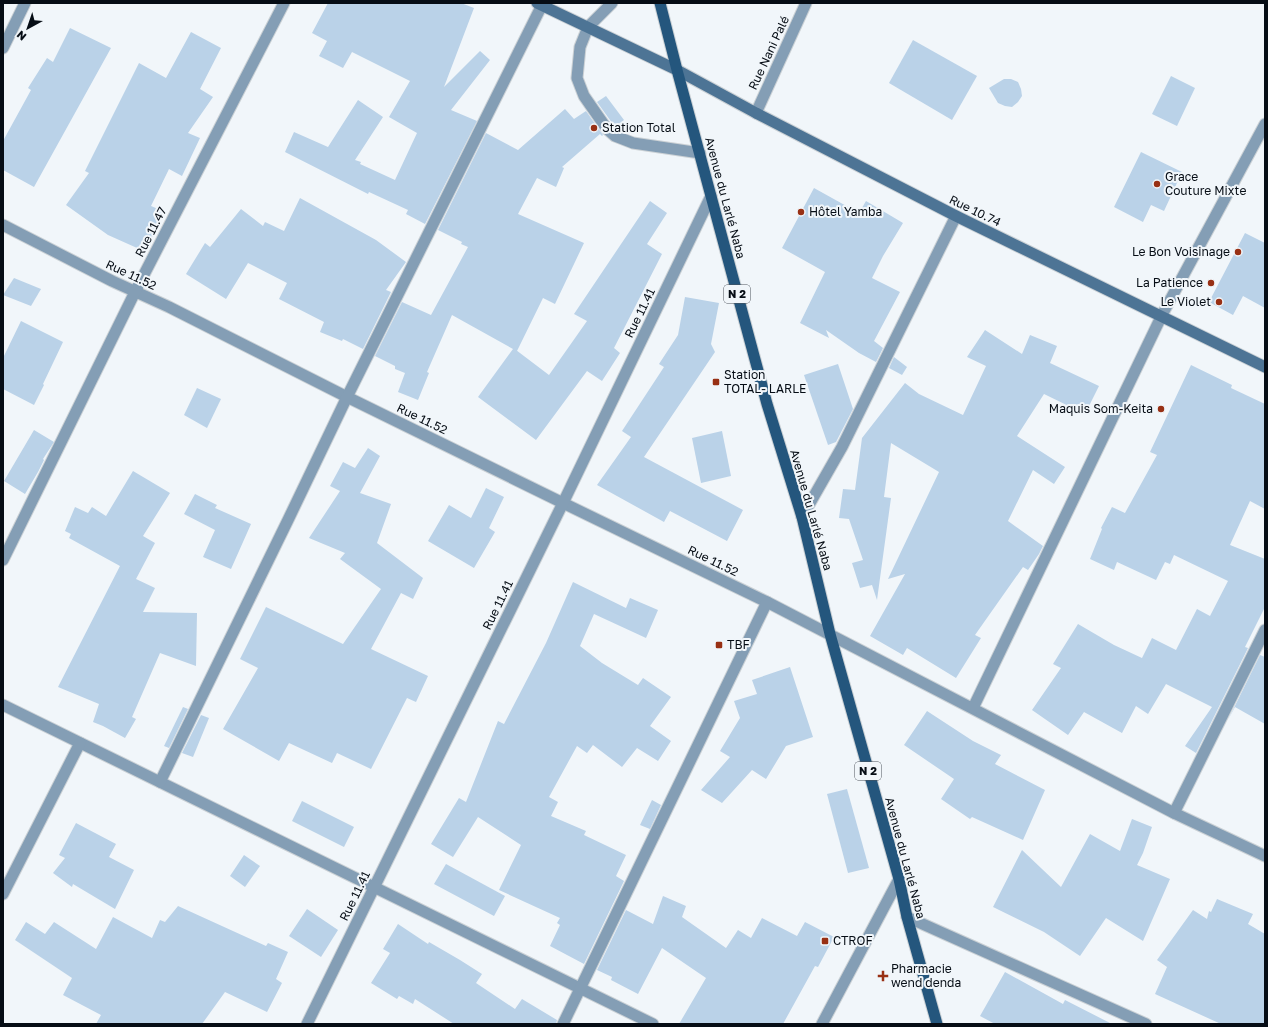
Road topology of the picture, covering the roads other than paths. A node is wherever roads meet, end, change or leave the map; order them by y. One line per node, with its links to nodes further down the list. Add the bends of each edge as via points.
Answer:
1 (26, 3): 8 (street)
2 (284, 3): 16 (street, Rue 11.47)
3 (612, 3): 7 (street)
4 (660, 3): 9 (main road, Avenue du Larlé Naba / N 2)
5 (806, 3): 10 (street, Rue Nani Palé)
6 (539, 4): 7 (main road, Rue 10.74); 19 (street)
7 (588, 27): 9 (main road, Rue 10.74); 12 (street, via 580,47 577,78 584,96 607,129 615,136 634,143)
8 (3, 48)
9 (677, 70): 10 (main road, Rue 10.74); 12 (main road, Avenue du Larlé Naba / N 2)
10 (756, 113): 14 (main road, Rue 10.74)
11 (1265, 124): 17 (street)
12 (700, 153): 13 (main road, Avenue du Larlé Naba / N 2)
13 (711, 196): 20 (street, Rue 11.41); 21 (main road, Avenue du Larlé Naba / N 2, via 767,404)
14 (956, 216): 17 (main road, Rue 10.74); 21 (street, via 842,447)
15 (3, 225): 16 (street, Rue 11.52)
16 (135, 292): 19 (street, Rue 11.52); 22 (street, Rue 11.47)
17 (1162, 316): 18 (main road, Rue 10.74); 27 (street)
18 (1265, 367)
19 (346, 397): 20 (street, Rue 11.52); 29 (street)
20 (563, 503): 23 (street, Rue 11.52); 33 (street, Rue 11.41)
21 (802, 517): 25 (main road, Avenue du Larlé Naba / N 2)
22 (3, 560)
23 (767, 602): 25 (street, Rue 11.52); 36 (street)
24 (1265, 630): 30 (street)
25 (830, 634): 27 (street, Rue 11.52); 32 (main road, Avenue du Larlé Naba / N 2)
26 (3, 705): 28 (street)
27 (973, 708): 30 (street, Rue 11.52)
28 (80, 743): 29 (street); 34 (street)
29 (160, 782): 33 (street)
30 (1174, 812): 31 (street, Rue 11.52)
31 (1265, 856)
32 (898, 879): 35 (main road, Avenue du Larlé Naba / N 2); 40 (street)
33 (374, 886): 36 (street); 37 (street, Rue 11.41)
34 (3, 894)
35 (907, 917): 41 (main road, Avenue du Larlé Naba / N 2); 42 (street)
36 (581, 988): 38 (street); 39 (street)
37 (307, 1024)
38 (563, 1024)
39 (653, 1024)
40 (822, 1024)
41 (937, 1024)
42 (1146, 1024)

